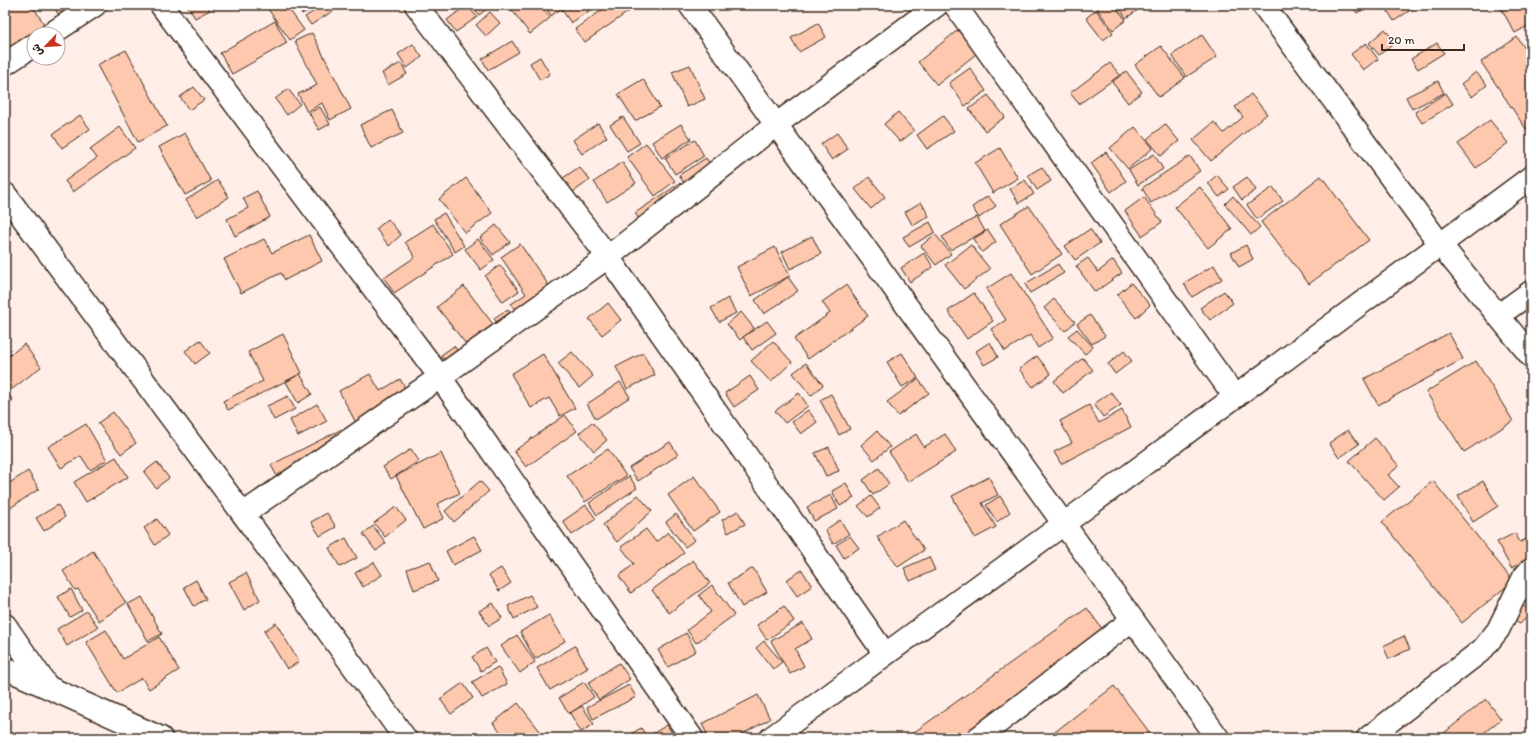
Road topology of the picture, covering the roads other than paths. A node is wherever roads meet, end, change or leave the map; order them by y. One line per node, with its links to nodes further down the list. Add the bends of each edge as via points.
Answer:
1 (94, 5): 8 (street)
2 (161, 5): 19 (street)
3 (416, 5): 15 (street)
4 (690, 5): 11 (street)
5 (937, 5): 11 (street)
6 (955, 5): 20 (street)
7 (1263, 5): 14 (street)
8 (63, 26)
9 (26, 50): 10 (street)
10 (5, 64)
11 (777, 124): 15 (street); 22 (street)
12 (1531, 177): 14 (street)
13 (5, 194): 21 (street)
14 (1440, 244): 17 (street); 20 (street)
15 (608, 256): 19 (street); 26 (street)
16 (1531, 292): 17 (street)
17 (1499, 315): 18 (street)
18 (1531, 356)
19 (440, 377): 21 (street); 32 (street)
20 (1235, 397): 22 (street)
21 (243, 514): 31 (street)
22 (1065, 523): 24 (street); 26 (street)
23 (1531, 569): 35 (street, via 1498,630 1482,650)
24 (1132, 620): 33 (street); 34 (street)
25 (5, 625): 28 (street)
26 (885, 654): 29 (street)
27 (5, 668): 28 (street)
28 (47, 686): 30 (street)
29 (774, 737)
30 (161, 738)
31 (405, 738)
32 (692, 738)
33 (980, 738)
34 (1218, 738)
35 (1368, 738)

